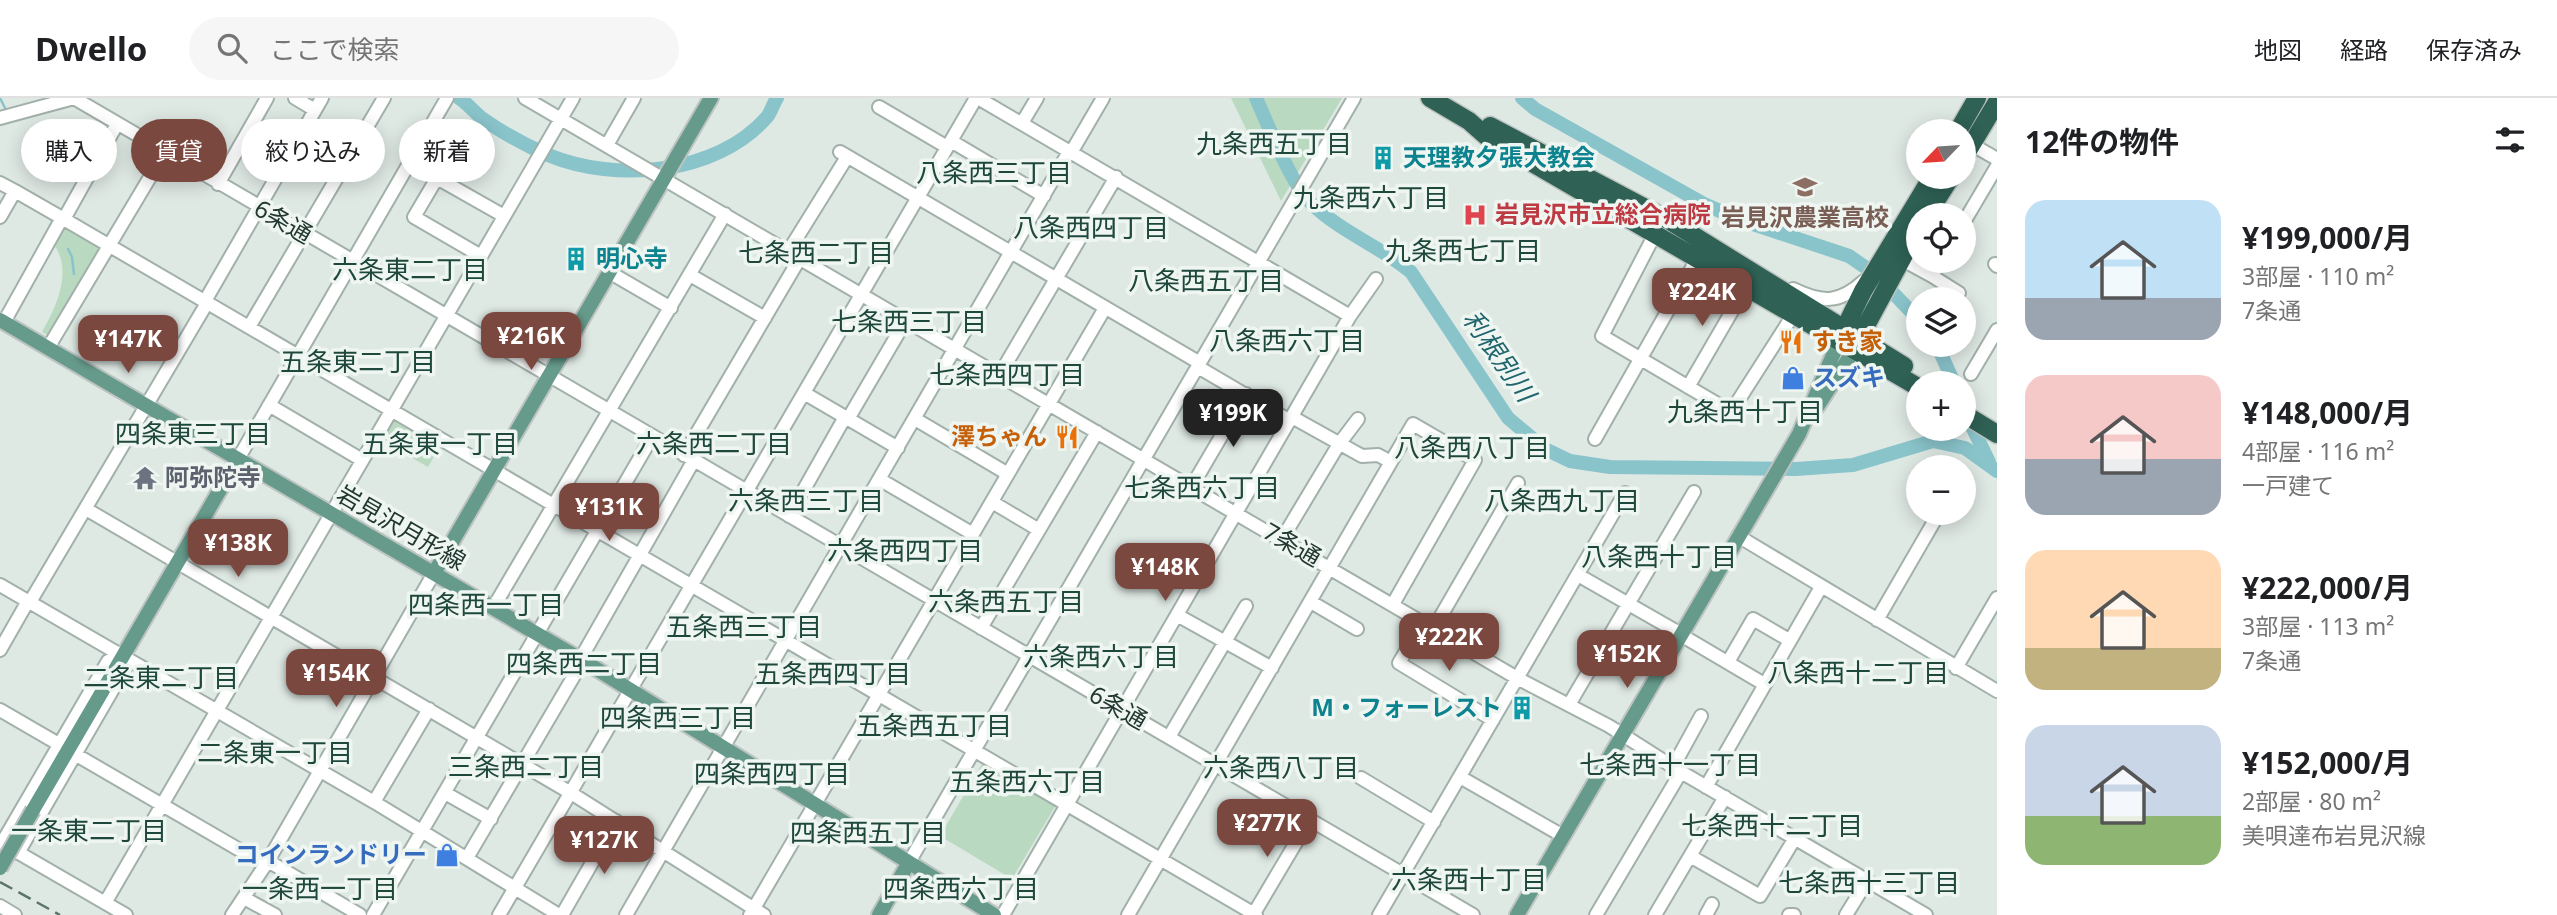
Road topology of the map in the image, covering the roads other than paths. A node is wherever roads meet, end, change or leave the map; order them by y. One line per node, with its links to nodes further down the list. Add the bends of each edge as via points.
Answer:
1 (74, 98): 20 (street); 21 (street, 6条通)
2 (267, 98): 41 (street)
3 (295, 98): 19 (street)
4 (322, 98): 19 (street)
5 (384, 98): 52 (street)
6 (447, 98): 60 (street)
7 (525, 98): 22 (street)
8 (573, 98): 22 (street)
9 (634, 98): 30 (street)
10 (711, 98): 39 (main road)
11 (977, 98): 25 (street); 29 (street)
12 (1037, 98): 25 (street)
13 (1103, 98): 31 (street)
14 (1354, 98): 61 (street)
15 (1430, 98): 24 (highway)
16 (1977, 98): 23 (highway)
17 (1997, 102): 28 (highway)
18 (880, 107): 29 (street)
19 (315, 110): 47 (street)
20 (0, 118)
21 (109, 119)
22 (561, 119): 30 (street); 49 (street)
23 (1965, 119)
24 (1469, 121): 53 (highway, via 1486,136); 69 (highway, via 1492,126 1581,172)
25 (1022, 123): 31 (street)
26 (117, 124): 27 (street, 6条通)
27 (131, 132)
28 (1976, 132)
29 (949, 144): 44 (street); 45 (street)
30 (610, 147): 39 (street, 7条通)
31 (1071, 151): 35 (street); 44 (street)
32 (1976, 151): 33 (street)
33 (1997, 159)
34 (1997, 166): 46 (street)
35 (1116, 177): 61 (street); 67 (street)
36 (84, 182): 51 (street)
37 (147, 182): 55 (street)
38 (215, 182): 41 (street, 6条通)
39 (663, 182): 48 (street, 7条通); 63 (main road)
40 (0, 183): 43 (street)
41 (218, 184): 47 (street, 6条通)
42 (1926, 189): 62 (highway)
43 (15, 191): 50 (street); 51 (street)
44 (1044, 196): 56 (street)
45 (917, 198): 56 (street); 57 (street, via 843,155); 71 (street)
46 (1975, 203)
47 (258, 207): 52 (street, 6条通); 73 (street)
48 (725, 214): 57 (street, 7条通); 65 (street)
49 (504, 216): 58 (street); 58 (street, via 437,178 414,217)
50 (0, 217)
51 (63, 218): 55 (street); 81 (street)
52 (305, 234): 60 (street, 6条通); 82 (street)
53 (1655, 234): 59 (highway); 88 (street, via 1602,336)
54 (1906, 244): 62 (highway)
55 (110, 246): 73 (street); 85 (street)
56 (1010, 253): 67 (street); 86 (street)
57 (794, 255): 71 (street, 7条通); 79 (street)
58 (481, 256): 77 (street)
59 (1697, 259): 69 (highway); 88 (street)
60 (352, 262): 77 (street, 6条通); 87 (street)
61 (1259, 262): 78 (street); 89 (street)
62 (1888, 266): 66 (street); 72 (highway); 84 (highway, via 1874,307)
63 (609, 272): 75 (street); 93 (main road)
64 (1933, 273): 66 (street)
65 (690, 275): 75 (street); 79 (street)
66 (1931, 276): 70 (street)
67 (1056, 279): 74 (street); 92 (street)
68 (1376, 279): 78 (street)
69 (1752, 280): 72 (street, via 1820,300); 76 (highway); 84 (highway); 95 (street)
70 (1949, 287)
71 (861, 293): 80 (street, 7条通); 96 (street)
72 (1856, 293): 84 (highway)
73 (206, 302): 82 (street); 100 (street)
74 (1105, 307): 89 (street); 98 (street)
75 (671, 308): 102 (street)
76 (1793, 315): 84 (highway); 95 (street, via 1731,412)
77 (447, 316): 93 (street, 6条通); 101 (street)
78 (1350, 316): 106 (street)
79 (765, 318): 114 (street)
80 (906, 320): 86 (street, 7条通); 104 (street)
81 (2, 321): 85 (main road, 岩見沢月形線)
82 (250, 327): 87 (street)
83 (1997, 330): 91 (street)
84 (1849, 339): 90 (highway); 94 (highway); 137 (main road)
85 (48, 348): 100 (main road, 岩見沢月形線)
86 (955, 348): 92 (street, 7条通); 105 (street)
87 (298, 355): 99 (street); 101 (street)
88 (1640, 358): 95 (street); 111 (street)
89 (1199, 365): 97 (street); 116 (street)
90 (1907, 371)
91 (1973, 371)
92 (1000, 374): 98 (street, 7条通)
93 (549, 375): 102 (street, 6条通); 119 (main road)
94 (1906, 379)
95 (1688, 387)
96 (804, 393): 104 (street); 124 (street)
97 (1246, 394): 106 (street); 123 (street)
98 (1049, 403): 109 (street, 7条通); 120 (street)
99 (269, 405): 115 (street); 117 (street)
100 (147, 406): 115 (main road, 岩見沢月形線); 129 (street)
101 (392, 409): 117 (street); 119 (street)
102 (610, 411): 110 (street, 6条通); 128 (street)
103 (1976, 413): 108 (highway)
104 (847, 418): 113 (street); 132 (street)
105 (915, 419): 113 (street); 120 (street)
106 (1291, 419): 112 (street); 130 (street)
107 (1358, 419): 112 (street)
108 (1991, 425)
109 (1097, 432): 116 (street, 7条通); 135 (street)
110 (652, 437): 114 (street, 6条通); 134 (street)
111 (1595, 439)
112 (1339, 444): 118 (street, via 1362,456 1378,455); 138 (street)
113 (898, 448): 121 (street)
114 (689, 458): 124 (street, 6条通); 140 (street)
115 (238, 459): 131 (main road, 岩見沢月形線); 141 (main road)
116 (1144, 459): 123 (street, 7条通); 169 (street)
117 (362, 460): 131 (street)
118 (1391, 461): 142 (street); 152 (street, via 1413,424 1475,460)
119 (495, 470): 128 (street); 143 (main road)
120 (1008, 474): 127 (street)
121 (879, 480): 136 (street); 139 (street)
122 (1518, 483): 159 (street)
123 (1192, 486): 130 (street, 7条通)
124 (746, 491): 132 (street, 6条通); 146 (street)
125 (1693, 492): 153 (street)
126 (1625, 493): 144 (street)
127 (992, 502): 135 (street); 136 (street)
128 (553, 504): 134 (street); 155 (street)
129 (86, 509): 141 (street); 150 (street)
130 (1236, 512): 138 (street, 7条通); 156 (street)
131 (330, 513): 143 (main road, 岩見沢月形線); 157 (street)
132 (789, 516): 139 (street, 6条通)
133 (1932, 525): 158 (street)
134 (597, 530): 140 (street); 162 (street)
135 (1039, 530): 160 (street)
136 (973, 534): 149 (street)
137 (1738, 536): 147 (street); 163 (main road)
138 (1282, 539): 142 (street, 7条通)
139 (841, 546): 149 (street, 6条通); 164 (street)
140 (641, 556): 146 (street); 170 (street)
141 (177, 562): 157 (street); 168 (main road)
142 (1331, 567): 151 (street); 152 (street, 7条通)
143 (434, 573): 155 (main road, 岩見沢月形線); 174 (street)
144 (1578, 575): 153 (street); 175 (street)
145 (0, 585): 150 (street)
146 (692, 585): 164 (street); 177 (street)
147 (1821, 587): 158 (street); 165 (street)
148 (1997, 598): 172 (street)
149 (934, 600): 160 (street, 6条通); 179 (street)
150 (29, 602): 167 (street); 168 (street)
151 (1311, 602): 161 (street); 173 (street)
152 (1393, 604): 159 (street, 7条通)
153 (1627, 604): 163 (street); 180 (street)
154 (1246, 606): 166 (street)
155 (493, 608): 162 (main road, 岩見沢月形線)
156 (1177, 615): 166 (street); 182 (street)
157 (270, 617): 174 (street); 184 (street)
158 (1877, 620): 172 (street)
159 (1428, 625): 175 (street, 7条通); 186 (street, via 1399,663)
160 (981, 628): 169 (street, 6条通)
161 (1357, 629)
162 (537, 634): 170 (main road, 岩見沢月形線); 189 (street)
163 (1681, 634): 171 (street); 187 (main road)
164 (785, 640): 179 (street); 190 (street)
165 (1789, 640): 171 (street, via 1753,619); 176 (street)
166 (1224, 641): 173 (street); 188 (street)
167 (0, 650)
168 (123, 655): 184 (street); 191 (street, via 124,670); 191 (street, via 108,661); 222 (main road, bridge)
169 (1030, 657): 182 (street, 6条通); 192 (street)
170 (582, 660): 177 (main road, 岩見沢月形線); 193 (street)
171 (1728, 662): 176 (street)
172 (1956, 667): 178 (street)
173 (1272, 668): 194 (street)
174 (374, 676): 181 (street); 196 (street)
175 (1517, 678): 180 (street, 7条通); 186 (street)
176 (1765, 684): 199 (street)
177 (631, 690): 190 (main road, 岩見沢月形線); 201 (street)
178 (1997, 691)
179 (879, 694): 192 (street); 206 (street)
180 (1570, 703): 187 (street, 7条通)
181 (429, 709): 189 (street); 203 (street)
182 (1121, 709): 188 (street, 6条通); 205 (street)
183 (0, 710): 191 (street)
184 (216, 711): 196 (street); 204 (street)
185 (1700, 717): 195 (street)
186 (1493, 720): 197 (street)
187 (1622, 734): 195 (street, 7条通); 212 (main road)
188 (1169, 737): 194 (street, 6条通)
189 (477, 739): 193 (street); 200 (street)
190 (722, 748): 206 (main road, 岩見沢月形線); 215 (street)
191 (67, 749): 204 (street); 214 (street); 216 (street)
192 (975, 750): 205 (street); 221 (street)
193 (522, 764): 201 (street); 207 (street)
194 (1216, 765): 208 (street, 6条通); 219 (street)
195 (1677, 769): 199 (street, 7条通); 248 (street)
196 (320, 771): 203 (street); 220 (street)
197 (1460, 777): 210 (street); 212 (street)
198 (1361, 778): 210 (street)
199 (1706, 787): 202 (street, 7条通)
200 (445, 793): 207 (street); 211 (street)
201 (571, 793): 209 (street); 225 (street)
202 (1725, 797): 213 (street, 7条通); 217 (street)
203 (374, 803): 211 (street)
204 (162, 804): 220 (street, via 257,860); 227 (street)
205 (1067, 804): 219 (street); 242 (street)
206 (814, 806): 221 (main road, 岩見沢月形線); 230 (street)
207 (491, 819): 218 (street)
208 (1310, 819): 223 (street, 6条通); 244 (street)
209 (616, 821): 215 (street); 238 (street)
210 (1434, 822): 223 (street)
211 (423, 832): 218 (street); 236 (street)
212 (1563, 836): 247 (main road)
213 (1795, 838): 217 (street, via 1760,896); 224 (street, 7条通)
214 (1, 843): 216 (street)
215 (663, 850): 230 (street); 239 (street)
216 (18, 853): 227 (street)
217 (1690, 856): 249 (street)
218 (467, 858): 225 (street)
219 (1161, 859): 243 (street); 244 (street)
220 (268, 861): 226 (street); 235 (street)
221 (908, 864): 240 (main road); 241 (main road, 岩見沢月形線)
222 (0, 868)
223 (1403, 874): 245 (street); 246 (street, 6条通)
224 (1867, 881): 229 (street, 7条通); 252 (street)
225 (516, 887): 237 (street); 238 (street)
226 (244, 898): 233 (street); 234 (street)
227 (105, 903): 232 (street)
228 (0, 906): 231 (street)
229 (1910, 911): 253 (street, 7条通)
230 (756, 913)
231 (15, 915)
232 (126, 915)
233 (232, 915)
234 (275, 915)
235 (360, 915)
236 (373, 915)
237 (499, 915)
238 (561, 915)
239 (626, 915)
240 (879, 915)
241 (993, 915)
242 (1003, 915)
243 (1128, 915)
244 (1255, 915)
245 (1379, 915)
246 (1473, 915)
247 (1517, 915)
248 (1595, 915)
249 (1655, 915)
250 (1789, 915): 251 (street)
251 (1794, 915)
252 (1846, 915)
253 (1926, 915)

